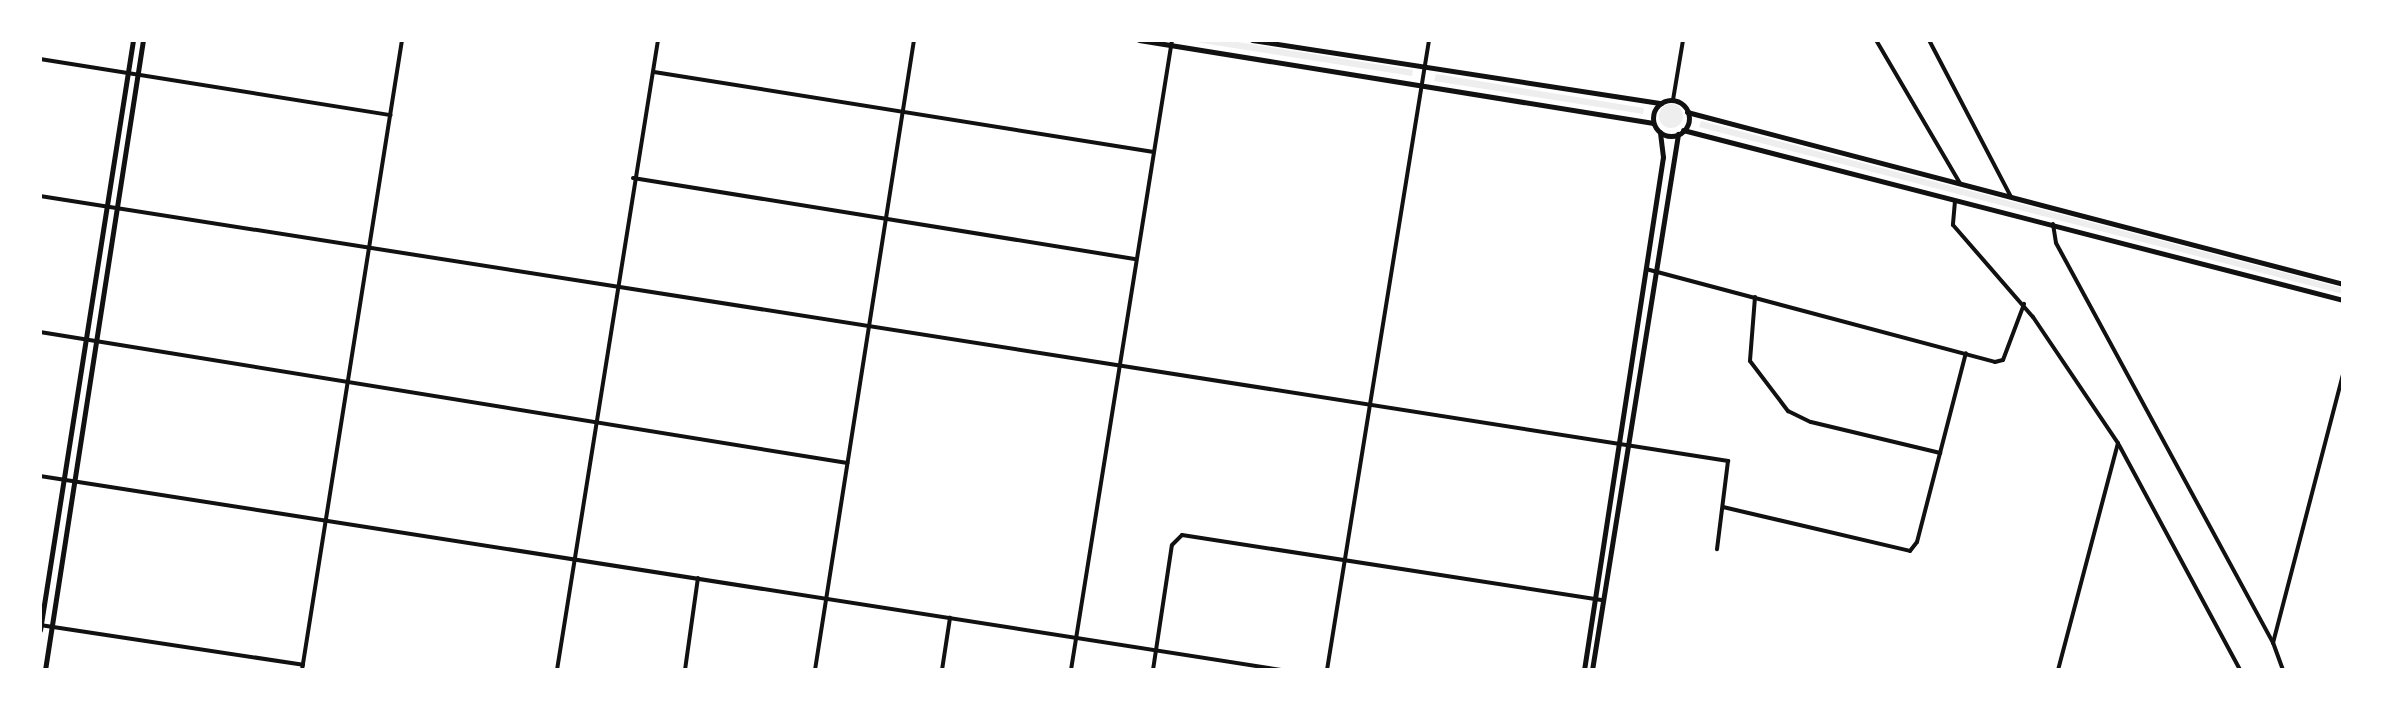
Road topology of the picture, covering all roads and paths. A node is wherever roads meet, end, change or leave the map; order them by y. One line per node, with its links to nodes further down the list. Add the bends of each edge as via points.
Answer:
1 (133, 40): 16 (street)
2 (143, 40): 17 (street)
3 (402, 40): 23 (street)
4 (658, 40): 15 (street)
5 (914, 40): 21 (street)
6 (1139, 40): 12 (street)
7 (1252, 40): 14 (street)
8 (1429, 40): 14 (street)
9 (1683, 40): 19 (street)
10 (1876, 40): 29 (street)
11 (1929, 40): 31 (street)
12 (1172, 42): 18 (street); 27 (street)
13 (40, 59): 16 (street)
14 (1425, 68): 18 (street); 20 (street)
15 (654, 72): 21 (street); 28 (street)
16 (128, 73): 17 (street); 33 (street)
17 (137, 76): 23 (street); 34 (street)
18 (1423, 85): 24 (street); 54 (street)
19 (1673, 100): 20 (street); 22 (street)
20 (1661, 103): 24 (street)
21 (903, 111): 27 (street); 35 (street)
22 (1687, 112): 26 (street); 29 (street)
23 (391, 115): 37 (street)
24 (1653, 123): 25 (street)
25 (1660, 132): 26 (street); 39 (street, via 1663,157)
26 (1680, 132): 32 (street); 40 (street)
27 (1154, 152): 38 (street)
28 (633, 178): 35 (street); 42 (street)
29 (1961, 185): 31 (street)
30 (40, 196): 33 (street)
31 (2011, 197): 41 (street)
32 (1955, 199): 36 (street); 45 (street, via 1953,225)
33 (106, 206): 34 (street); 48 (street)
34 (116, 208): 37 (street); 49 (street)
35 (887, 219): 38 (street); 46 (street)
36 (2053, 224): 44 (street); 77 (street, via 2056,243)
37 (369, 248): 42 (street); 53 (street)
38 (1135, 259): 51 (street)
39 (1646, 269): 40 (street); 56 (street)
40 (1656, 271): 43 (street); 58 (street)
41 (2343, 284)
42 (616, 288): 46 (street); 55 (street)
43 (1755, 297): 50 (street); 59 (street, via 1750,361 1788,411 1811,422)
44 (2343, 300)
45 (2024, 304): 50 (street, via 2003,360); 57 (street)
46 (870, 327): 51 (street); 60 (street)
47 (40, 332): 48 (street)
48 (86, 340): 49 (street); 62 (street)
49 (94, 341): 53 (street); 63 (street)
50 (1966, 353): 59 (street)
51 (1117, 364): 54 (street); 76 (street)
52 (2343, 375): 77 (street)
53 (347, 382): 55 (street); 65 (street)
54 (1367, 404): 56 (street); 68 (street)
55 (596, 421): 60 (street); 67 (street)
56 (1618, 442): 58 (street); 71 (street)
57 (2118, 443): 91 (street); 92 (street)
58 (1627, 444): 64 (street, via 1728,461); 72 (street)
59 (1940, 453): 64 (street, via 1917,542 1910,551)
60 (847, 463): 70 (street)
61 (40, 476): 62 (street)
62 (64, 479): 63 (street); 74 (street)
63 (74, 481): 65 (street); 75 (street)
64 (1723, 507): 66 (street)
65 (324, 518): 67 (street); 79 (street)
66 (1717, 549)
67 (572, 558): 69 (street); 81 (street)
68 (1343, 560): 71 (street); 78 (street, via 1182,535 1172,545); 88 (street)
69 (698, 578): 70 (street); 82 (street)
70 (826, 597): 73 (street); 83 (street)
71 (1595, 599): 72 (street); 89 (street)
72 (1603, 600): 90 (street)
73 (950, 618): 76 (street); 84 (street)
74 (40, 627): 75 (street)
75 (52, 627): 79 (street); 80 (street)
76 (1076, 637): 78 (street); 85 (street)
77 (2273, 643): 93 (street)
78 (1156, 650): 86 (street); 87 (street)
79 (302, 668)
80 (45, 670)
81 (557, 670)
82 (685, 670)
83 (815, 670)
84 (942, 670)
85 (1071, 670)
86 (1153, 670)
87 (1281, 670)
88 (1327, 670)
89 (1584, 670)
90 (1592, 670)
91 (2058, 670)
92 (2240, 670)
93 (2283, 670)

